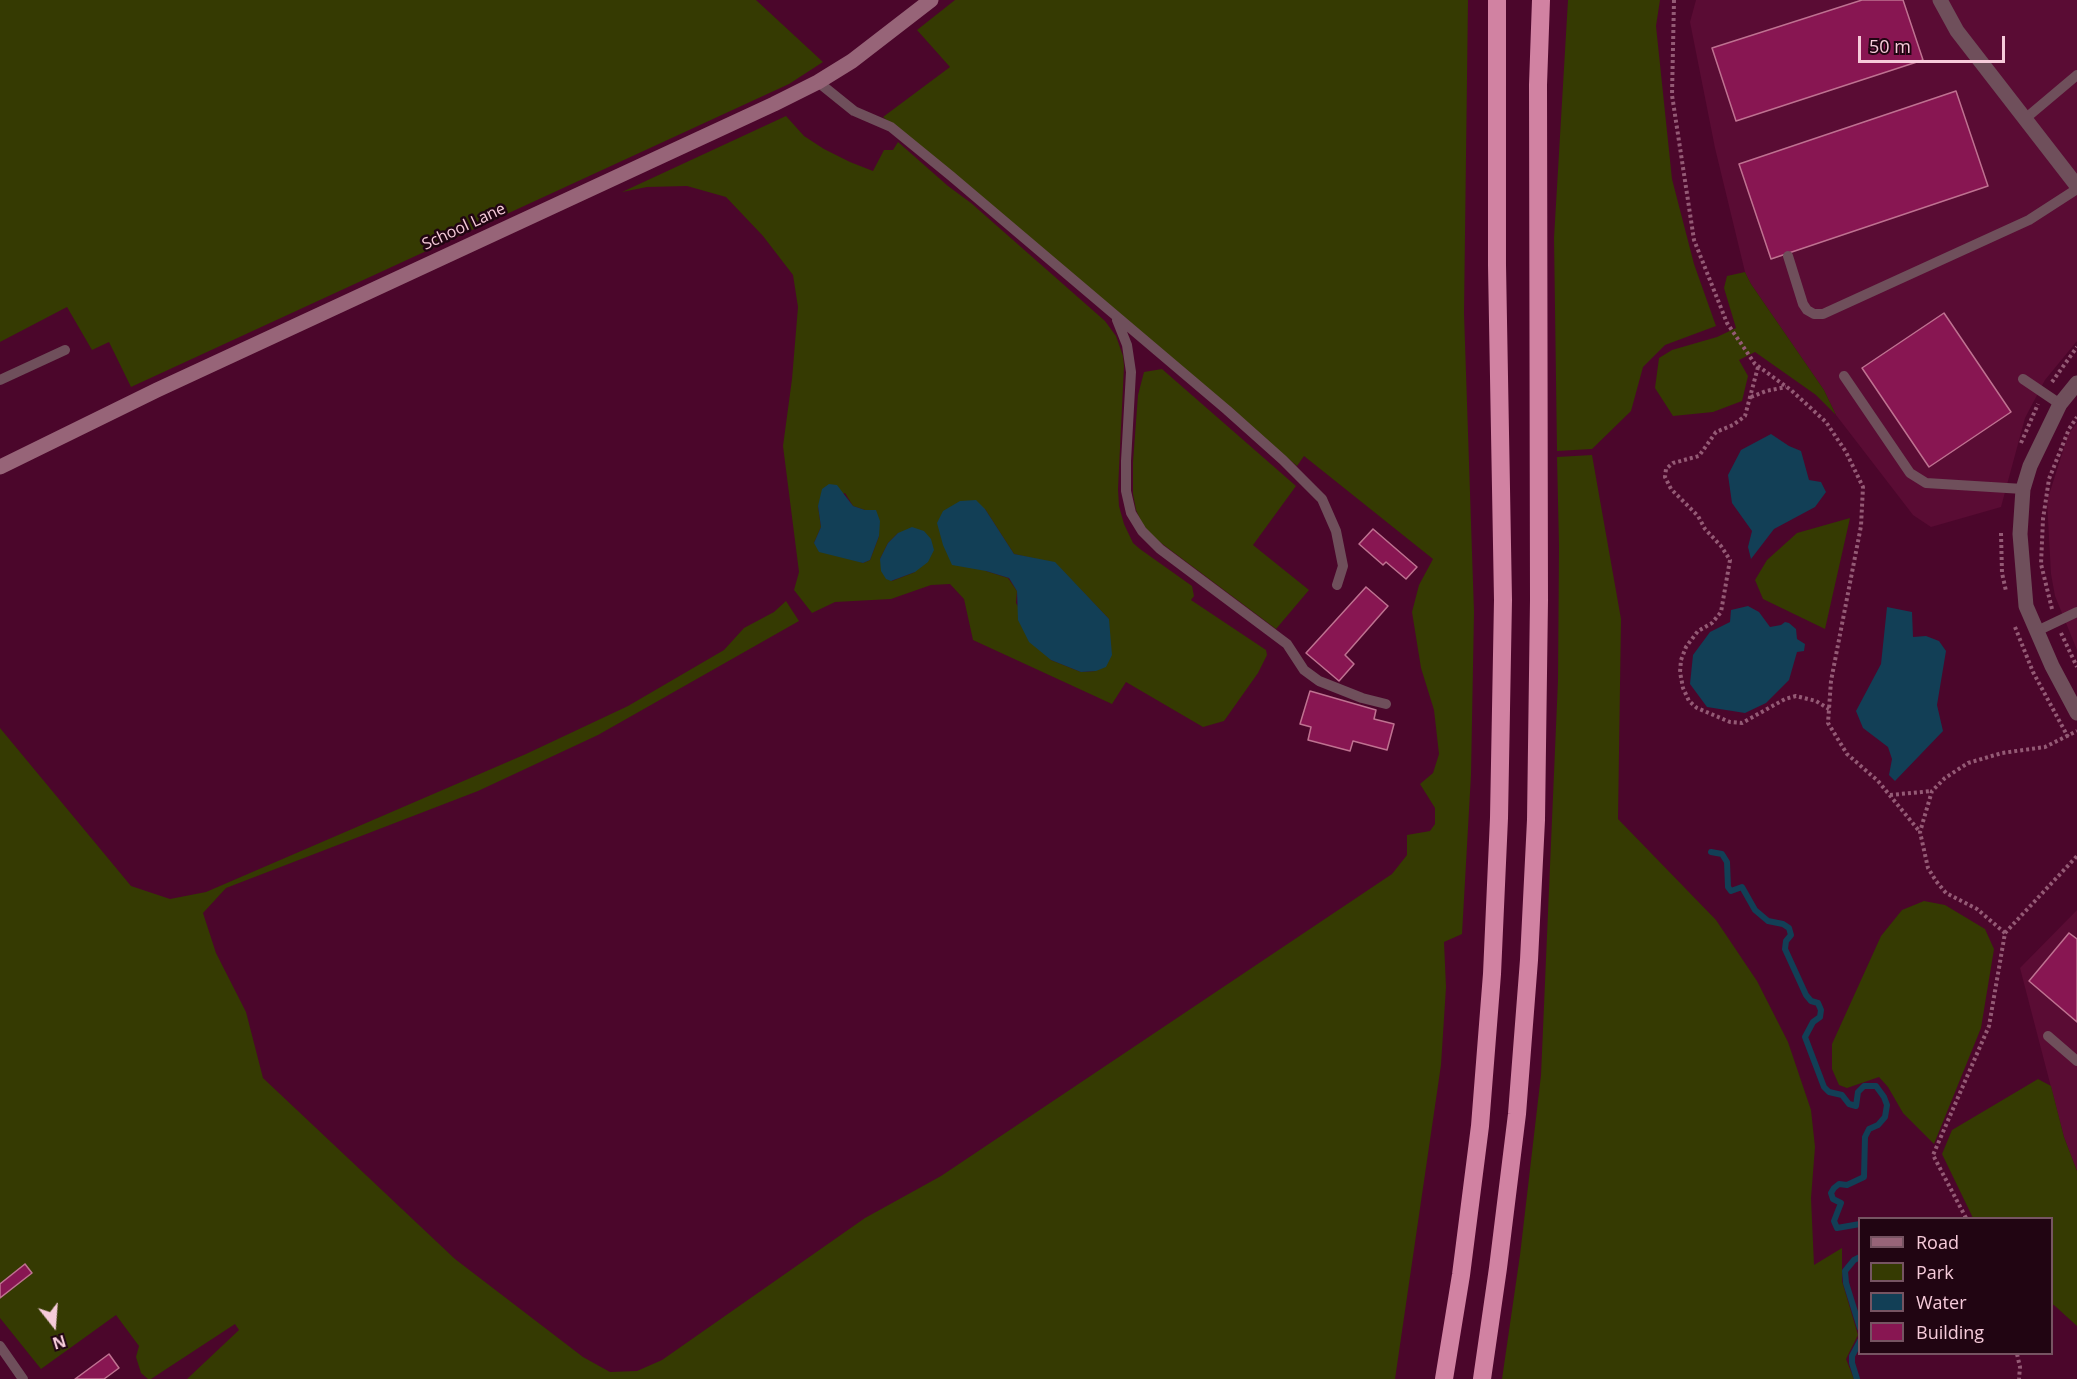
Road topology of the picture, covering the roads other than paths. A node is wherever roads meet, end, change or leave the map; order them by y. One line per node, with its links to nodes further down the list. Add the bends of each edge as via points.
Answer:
1 (931, 0): 6 (main road, School Lane)
2 (1497, 0): 28 (highway, via 1503,600 1500,818 1480,1126)
3 (1541, 0): 29 (highway, via 1536,820 1517,1114)
4 (1940, 0): 7 (street, via 1957,31)
5 (2077, 75): 7 (lane)
6 (818, 82): 10 (lane, via 854,111 891,127); 17 (main road, School Lane)
7 (2026, 118): 8 (street)
8 (2077, 188): 9 (lane, via 2029,220 1823,314 1815,314 1803,304)
9 (1788, 256)
10 (1114, 315): 19 (lane, via 1227,410 1322,499 1336,531 1343,566); 22 (lane, via 1123,331 1131,372 1126,491 1131,513 1142,531 1160,549 1287,644 1304,670 1319,681)
11 (65, 350): 14 (lane)
12 (1844, 376): 18 (lane, via 1910,473 1926,483)
13 (2023, 379): 16 (lane)
14 (0, 380)
15 (2077, 383): 16 (street)
16 (2060, 404): 18 (street)
17 (0, 467)
18 (2023, 489): 21 (street, via 2020,534 2026,606)
19 (1337, 585)
20 (2077, 612): 21 (lane)
21 (2037, 631): 23 (street)
22 (1386, 704)
23 (2077, 713)
24 (2048, 1036): 25 (lane)
25 (2077, 1061)
26 (0, 1346): 27 (lane)
27 (22, 1379)
28 (1444, 1379)
29 (1482, 1379)

